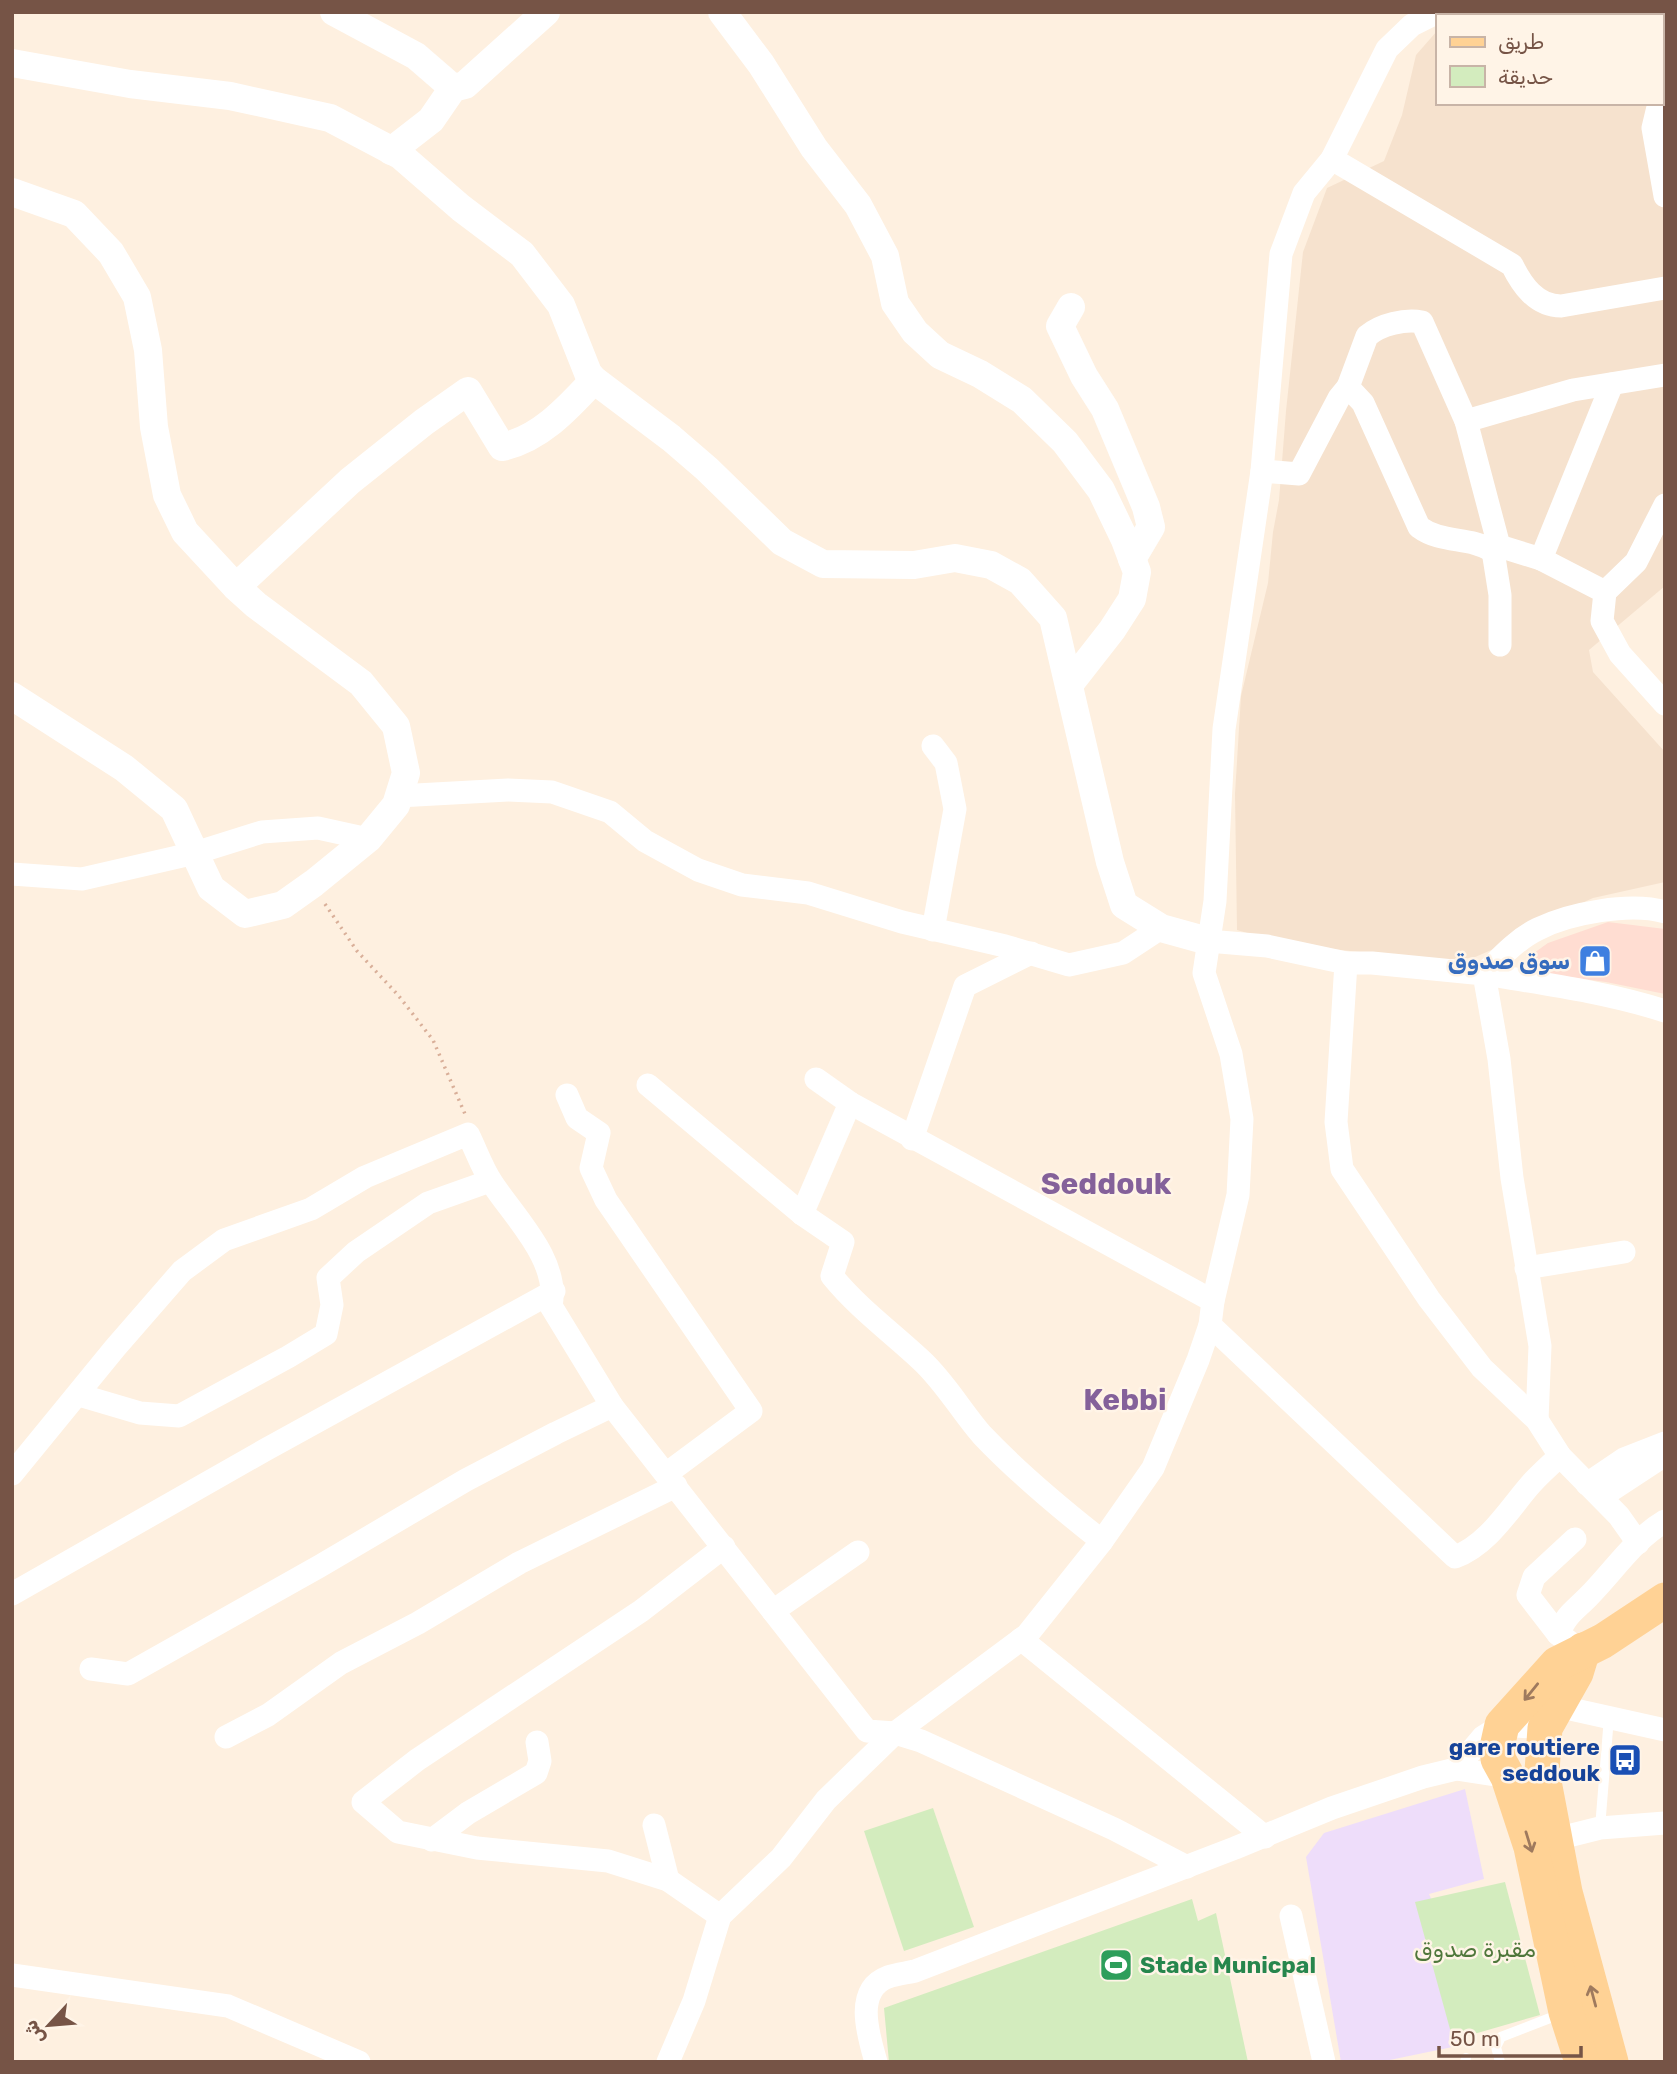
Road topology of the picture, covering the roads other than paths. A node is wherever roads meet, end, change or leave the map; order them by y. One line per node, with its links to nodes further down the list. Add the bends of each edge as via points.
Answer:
1 (334, 12): 7 (street, via 416,56)
2 (545, 12): 7 (street, via 465,85)
3 (722, 12): 23 (street, via 858,205 885,256 895,303 915,332 940,355 1022,400 1065,442 1101,490)
4 (1438, 12): 5 (street)
5 (1410, 19): 10 (street, via 1387,49)
6 (12, 63): 9 (street, via 230,96 330,118)
7 (453, 88): 9 (street, via 431,120)
8 (1661, 105): 11 (street, via 1653,128)
9 (391, 150): 16 (street, via 522,254 561,304)
10 (1332, 159): 13 (street, via 1512,265 1522,283 1550,306); 20 (street, via 1304,193 1281,254)
11 (1664, 190)
12 (12, 192): 25 (street, via 74,214 111,253 137,297 167,495 185,532)
13 (1665, 288)
14 (1071, 307): 23 (street, via 1060,326 1105,409 1151,527)
15 (1665, 375): 17 (street)
16 (594, 380): 25 (street, via 548,424 520,443 502,447 468,391 350,481); 28 (street, via 698,461 782,542 823,564 914,565 955,558 991,565 1020,581 1053,618)
17 (1612, 384): 19 (street, via 1573,390); 24 (street)
18 (1348, 387): 19 (street, via 1367,336 1410,320 1422,322); 20 (street, via 1299,474); 22 (street, via 1363,403 1419,527 1428,534)
19 (1466, 421): 22 (street)
20 (1262, 471): 39 (street, via 1224,729 1216,888)
21 (1665, 505): 26 (street, via 1636,562)
22 (1496, 549): 24 (street); 27 (street)
23 (1132, 559): 28 (street, via 1138,572 1132,599)
24 (1541, 559): 26 (street)
25 (236, 587): 32 (street, via 361,683 396,726 405,773)
26 (1605, 592): 30 (street, via 1602,621 1620,653)
27 (1500, 645)
28 (1069, 685): 37 (street, via 1124,905)
29 (12, 696): 34 (street, via 124,768 174,809)
30 (1665, 704)
31 (933, 746): 38 (street, via 946,763 955,809)
32 (398, 796): 33 (street, via 396,805); 38 (street, via 552,792 610,812 645,841 698,870 742,885 808,892)
33 (368, 839): 34 (street, via 318,828 262,832); 34 (street, via 283,905 245,914 211,888)
34 (195, 853): 35 (street, via 82,879)
35 (12, 874)
36 (1665, 912): 42 (street, via 1650,908 1591,912 1538,929)
37 (1161, 928): 39 (street); 40 (street, via 1123,953 1069,965)
38 (933, 930): 40 (street)
39 (1208, 941): 41 (street, via 1267,946); 54 (street, via 1204,972 1231,1054 1242,1119 1238,1195)
40 (1031, 953): 48 (street, via 965,986)
41 (1346, 963): 42 (street); 58 (street, via 1336,1122 1342,1169 1474,1358)
42 (1484, 974): 43 (street, via 1572,988); 52 (street)
43 (1665, 1011)
44 (816, 1080): 47 (street)
45 (648, 1085): 50 (street)
46 (567, 1095): 63 (street, via 577,1118 599,1133 591,1168 606,1199 751,1411)
47 (850, 1103): 48 (street); 50 (street)
48 (912, 1139): 54 (street)
49 (491, 1181): 53 (street, via 538,1247); 56 (street, via 428,1203 356,1252 328,1278 332,1305 326,1334 179,1416 140,1413); 56 (street, via 468,1134 365,1177 311,1209 224,1240 182,1271)
50 (802, 1214): 67 (street, via 843,1242 832,1276 844,1290 923,1362 982,1434 1056,1505)
51 (1624, 1252): 52 (street)
52 (1526, 1268): 58 (street, via 1541,1346)
53 (554, 1291): 57 (street, via 551,1306); 71 (street)
54 (1213, 1301): 55 (street)
55 (1210, 1325): 61 (street, via 1455,1557 1490,1532); 67 (street, via 1153,1468)
56 (79, 1395): 62 (street)
57 (612, 1406): 63 (street); 76 (street, via 466,1480 128,1674)
58 (1537, 1420): 61 (street)
59 (1665, 1443): 64 (street, via 1623,1460)
60 (1665, 1455): 64 (street)
61 (1560, 1456): 64 (street)
62 (12, 1474)
63 (671, 1480): 69 (street); 82 (street, via 341,1663 268,1715)
64 (1594, 1491): 68 (street)
65 (1665, 1521): 68 (street)
66 (1575, 1539): 75 (street, via 1534,1577 1528,1595)
67 (1102, 1541): 74 (street)
68 (1638, 1543): 75 (street, via 1568,1614)
69 (724, 1547): 73 (street); 91 (street, via 641,1611 417,1760 363,1802 398,1832)
70 (859, 1552): 73 (street)
71 (12, 1594)
72 (1665, 1600): 75 (main road, via 1603,1641)
73 (774, 1611): 81 (street, via 867,1731)
74 (1021, 1639): 81 (street); 89 (street)
75 (1570, 1642): 77 (main road, via 1576,1673); 79 (main road, one-way to 79)
76 (91, 1669)
77 (1551, 1717): 78 (street); 79 (street); 85 (main road)
78 (1609, 1717): 80 (street); 88 (lane)
79 (1502, 1725): 84 (street, via 1483,1737); 85 (main road, via 1498,1759)
80 (1665, 1730)
81 (895, 1734): 92 (street, via 921,1741); 94 (street, via 826,1800 781,1858)
82 (226, 1737)
83 (537, 1742): 91 (street, via 540,1761 536,1773)
84 (1456, 1769): 85 (street); 89 (street, via 1332,1808)
85 (1525, 1774): 90 (main road); 97 (main road, one-way to 97, via 1531,1847)
86 (1665, 1823): 88 (street)
87 (654, 1825): 93 (street)
88 (1600, 1828): 90 (street)
89 (1265, 1837): 92 (street)
90 (1556, 1839): 104 (main road, one-way to 90, via 1565,1892)
91 (432, 1840): 93 (street, via 608,1861)
92 (1187, 1867): 100 (street, via 886,1978 868,1999 865,2021)
93 (668, 1880): 94 (street)
94 (720, 1916): 99 (street, via 694,2001)
95 (1291, 1916): 101 (street)
96 (12, 1975): 98 (street, via 228,2006)
97 (1566, 2012): 102 (lane, via 1501,2037 1496,2047); 103 (main road)
98 (359, 2062)
99 (668, 2062)
100 (876, 2062)
101 (1324, 2062)
102 (1500, 2062)
103 (1582, 2062)
104 (1611, 2062)

